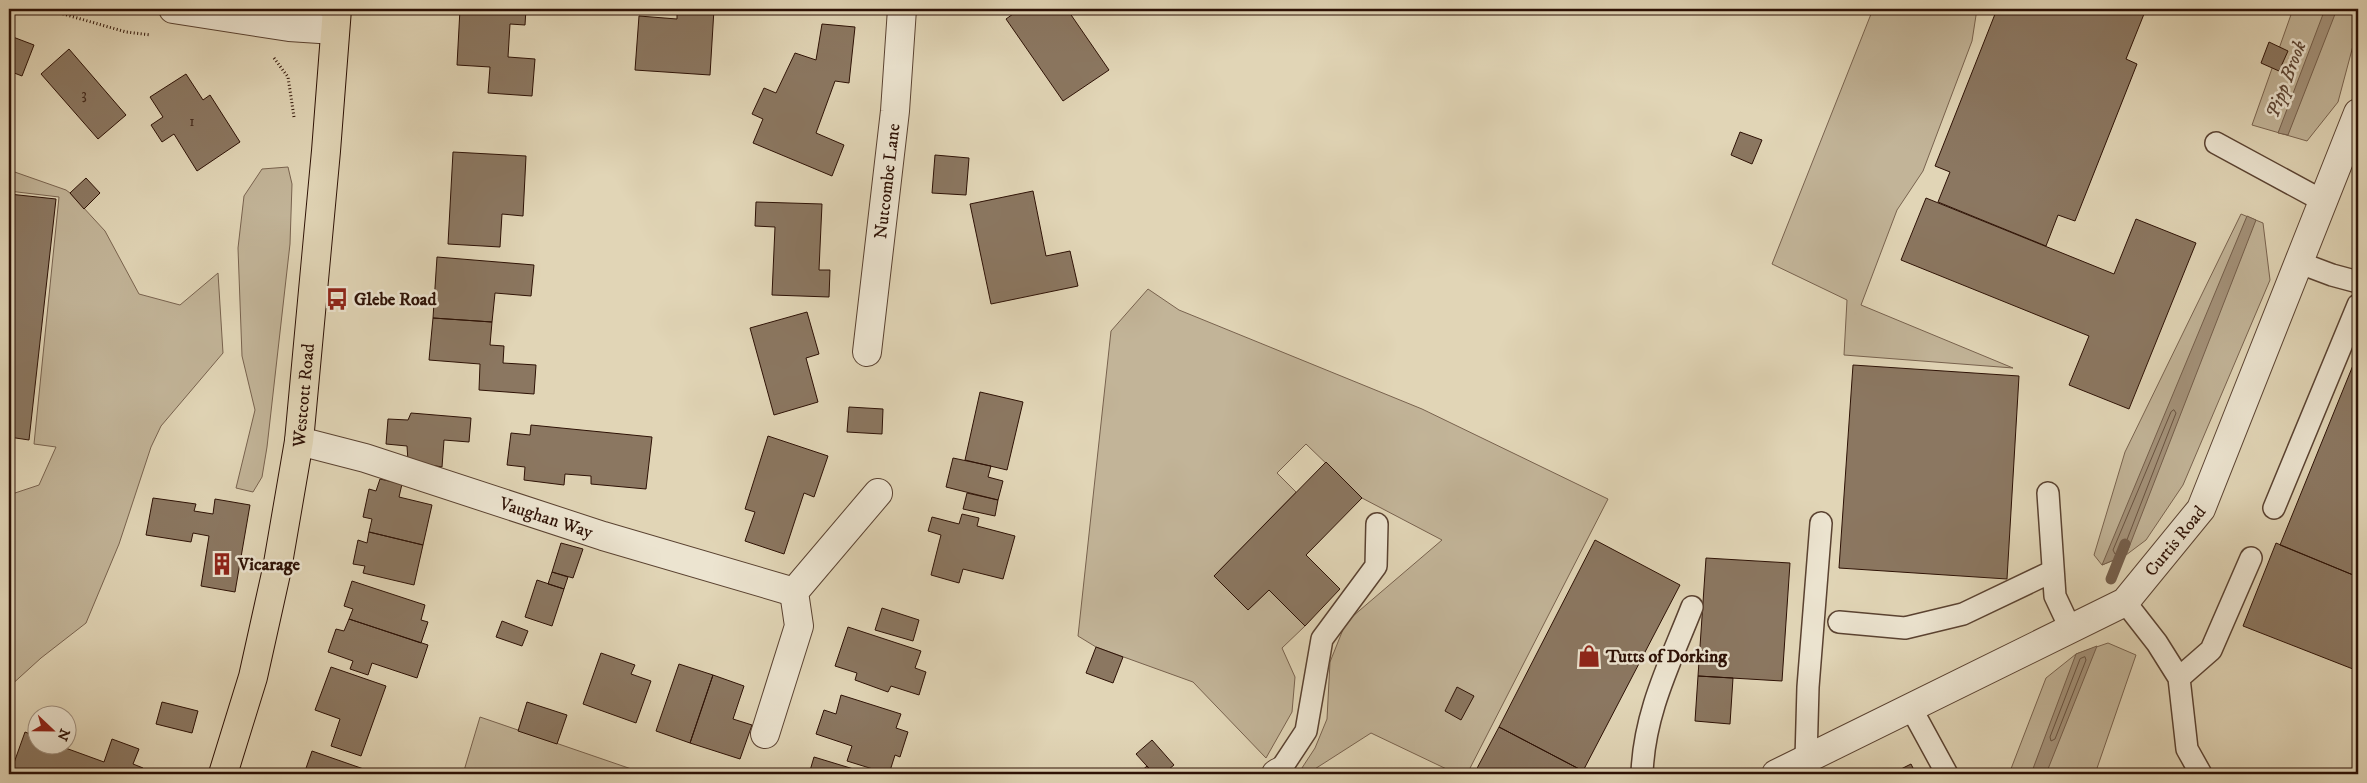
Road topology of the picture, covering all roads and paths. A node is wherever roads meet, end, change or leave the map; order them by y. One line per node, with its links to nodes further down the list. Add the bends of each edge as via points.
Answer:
1 (173, 9): 4 (street)
2 (902, 9): 12 (street, Nutcombe Lane, via 895,112)
3 (336, 19): 4 (street); 13 (main road, Westcott Road)
4 (261, 22): 6 (path, via 257,50 272,56 288,78)
5 (2358, 113): 8 (street, Curtis Road)
6 (294, 123)
7 (2216, 143): 8 (lane)
8 (2323, 201): 9 (street, Curtis Road)
9 (2300, 263): 10 (lane); 22 (street, Curtis Road, via 2201,509)
10 (2358, 282)
11 (2358, 305): 16 (lane)
12 (867, 352)
13 (299, 441): 21 (street, Vaughan Way, via 365,458 603,536); 31 (main road, Westcott Road, via 277,568 255,668)
14 (878, 493): 21 (street)
15 (2048, 493): 20 (lane)
16 (2274, 508)
17 (1377, 524): 30 (lane, via 1376,566 1322,639 1306,731)
18 (1821, 524): 29 (lane, via 1808,687)
19 (2251, 558): 26 (lane, via 2211,650)
20 (2053, 570): 24 (lane, via 1963,614 1905,628); 25 (lane, via 2055,596)
21 (794, 592): 28 (street, via 799,626)
22 (2125, 602): 25 (street, Curtis Road); 26 (lane)
23 (1692, 607): 32 (lane, via 1652,704)
24 (1839, 622)
25 (2071, 630): 27 (street, Curtis Road)
26 (2179, 678): 35 (lane, via 2187,749)
27 (1911, 708): 29 (street, Curtis Road); 34 (lane)
28 (765, 734)
29 (1806, 760): 33 (street, Curtis Road)
30 (1278, 773)
31 (223, 774)
32 (1642, 774)
33 (1776, 774)
34 (1946, 774)
35 (2201, 774)

